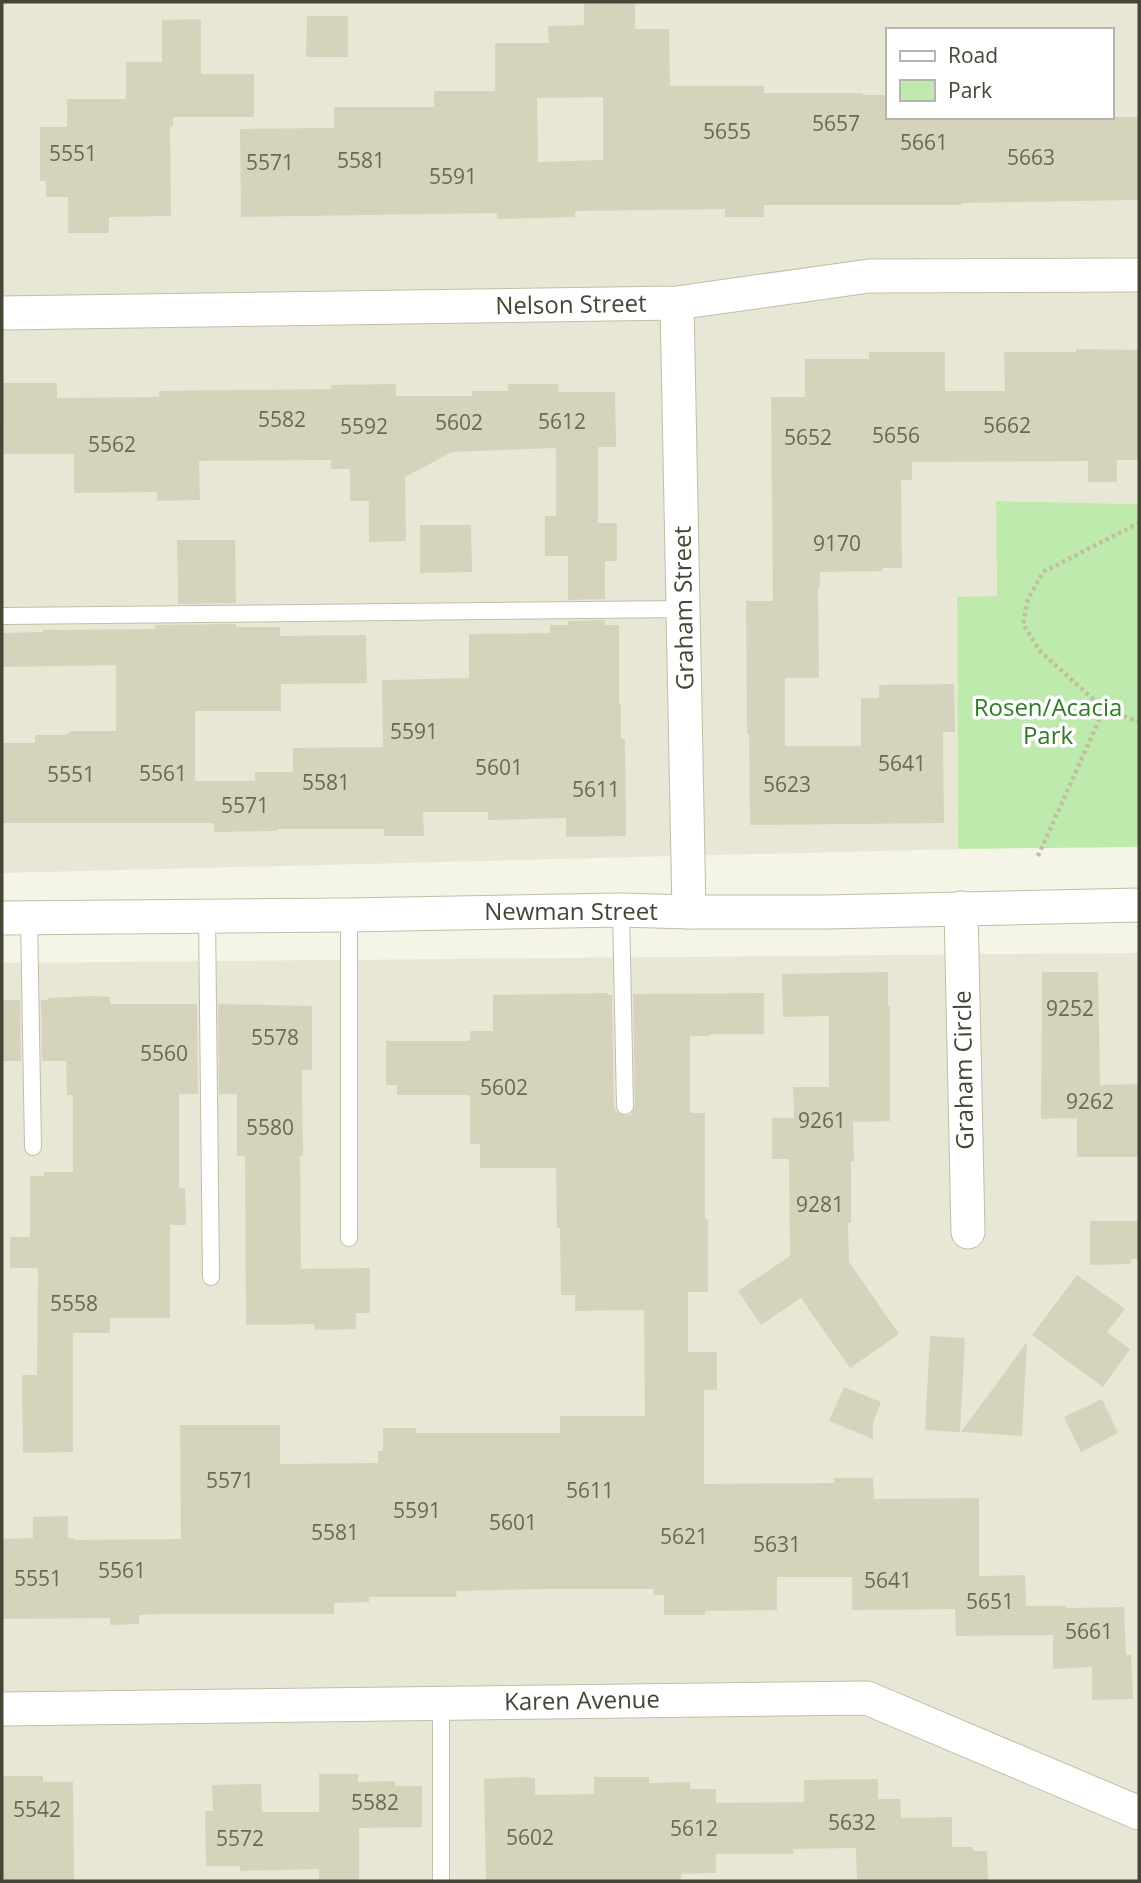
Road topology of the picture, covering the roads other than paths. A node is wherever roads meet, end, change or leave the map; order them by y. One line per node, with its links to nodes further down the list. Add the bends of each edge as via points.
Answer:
1 (1139, 275): 2 (street, Nelson Street, via 869,276)
2 (677, 303): 3 (street, Nelson Street); 4 (street, Graham Street)
3 (2, 313)
4 (684, 609): 5 (lane); 9 (street, Graham Street)
5 (2, 617)
6 (1139, 905): 7 (street, Newman Street)
7 (961, 908): 9 (street, Newman Street); 15 (street, Graham Circle)
8 (621, 910): 9 (street, Newman Street); 10 (street, Newman Street); 13 (lane)
9 (689, 912)
10 (349, 915): 11 (street, Newman Street); 16 (lane)
11 (207, 916): 12 (street, Newman Street); 17 (lane)
12 (15, 918): 14 (lane)
13 (625, 1106)
14 (33, 1147)
15 (968, 1232)
16 (349, 1238)
17 (211, 1277)
18 (441, 1703): 19 (street, Karen Avenue); 20 (street, Karen Avenue, via 867,1698); 21 (lane)
19 (2, 1709)
20 (1139, 1814)
21 (441, 1881)

